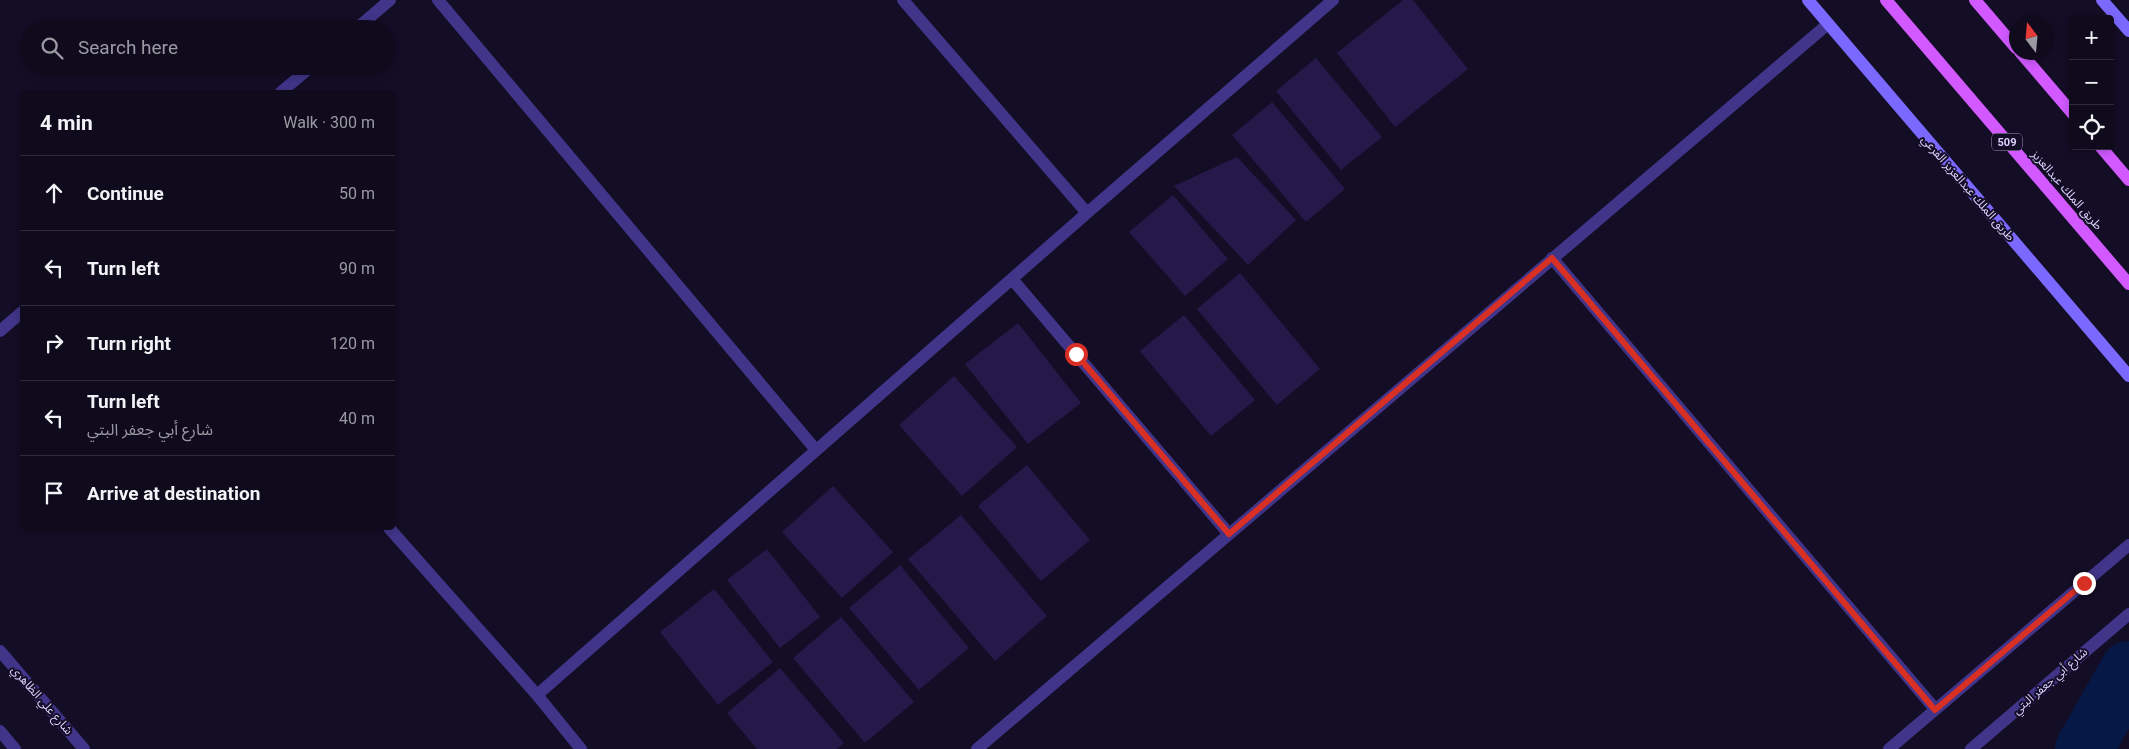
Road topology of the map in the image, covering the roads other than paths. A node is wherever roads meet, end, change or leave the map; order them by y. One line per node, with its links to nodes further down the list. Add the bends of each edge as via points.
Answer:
1 (390, 0): 9 (street)
2 (438, 0): 26 (street)
3 (903, 0): 19 (street)
4 (1333, 0): 19 (street)
5 (1808, 0): 10 (main road, طريق الملك عبدالعزيز الفرعي)
6 (1886, 0): 22 (main road, طريق الملك عبدالعزيز / 509)
7 (1975, 0): 12 (main road)
8 (2102, 0): 11 (main road)
9 (367, 20)
10 (1828, 24): 20 (street); 25 (main road, طريق الملك عبدالعزيز الفرعي)
11 (2127, 25)
12 (2009, 40)
13 (2027, 60): 16 (main road)
14 (301, 75): 15 (street)
15 (283, 90)
16 (2069, 109)
17 (2103, 150): 18 (main road)
18 (2129, 180)
19 (1087, 213): 21 (street)
20 (1552, 258): 28 (street); 33 (street)
21 (1012, 279): 26 (street); 28 (street)
22 (2129, 284)
23 (20, 314): 24 (street)
24 (0, 331)
25 (2129, 376)
26 (816, 450): 32 (street)
27 (391, 530): 32 (street)
28 (1229, 534): 38 (street)
29 (2129, 545): 33 (street)
30 (2129, 614): 40 (street, شارع أبي جعفر البتي)
31 (0, 651): 36 (street, شارع علي الظاهري)
32 (537, 695): 37 (street)
33 (1935, 710): 39 (street)
34 (0, 731): 35 (street)
35 (15, 749)
36 (84, 749)
37 (581, 749)
38 (977, 749)
39 (1888, 749)
40 (1971, 749)

